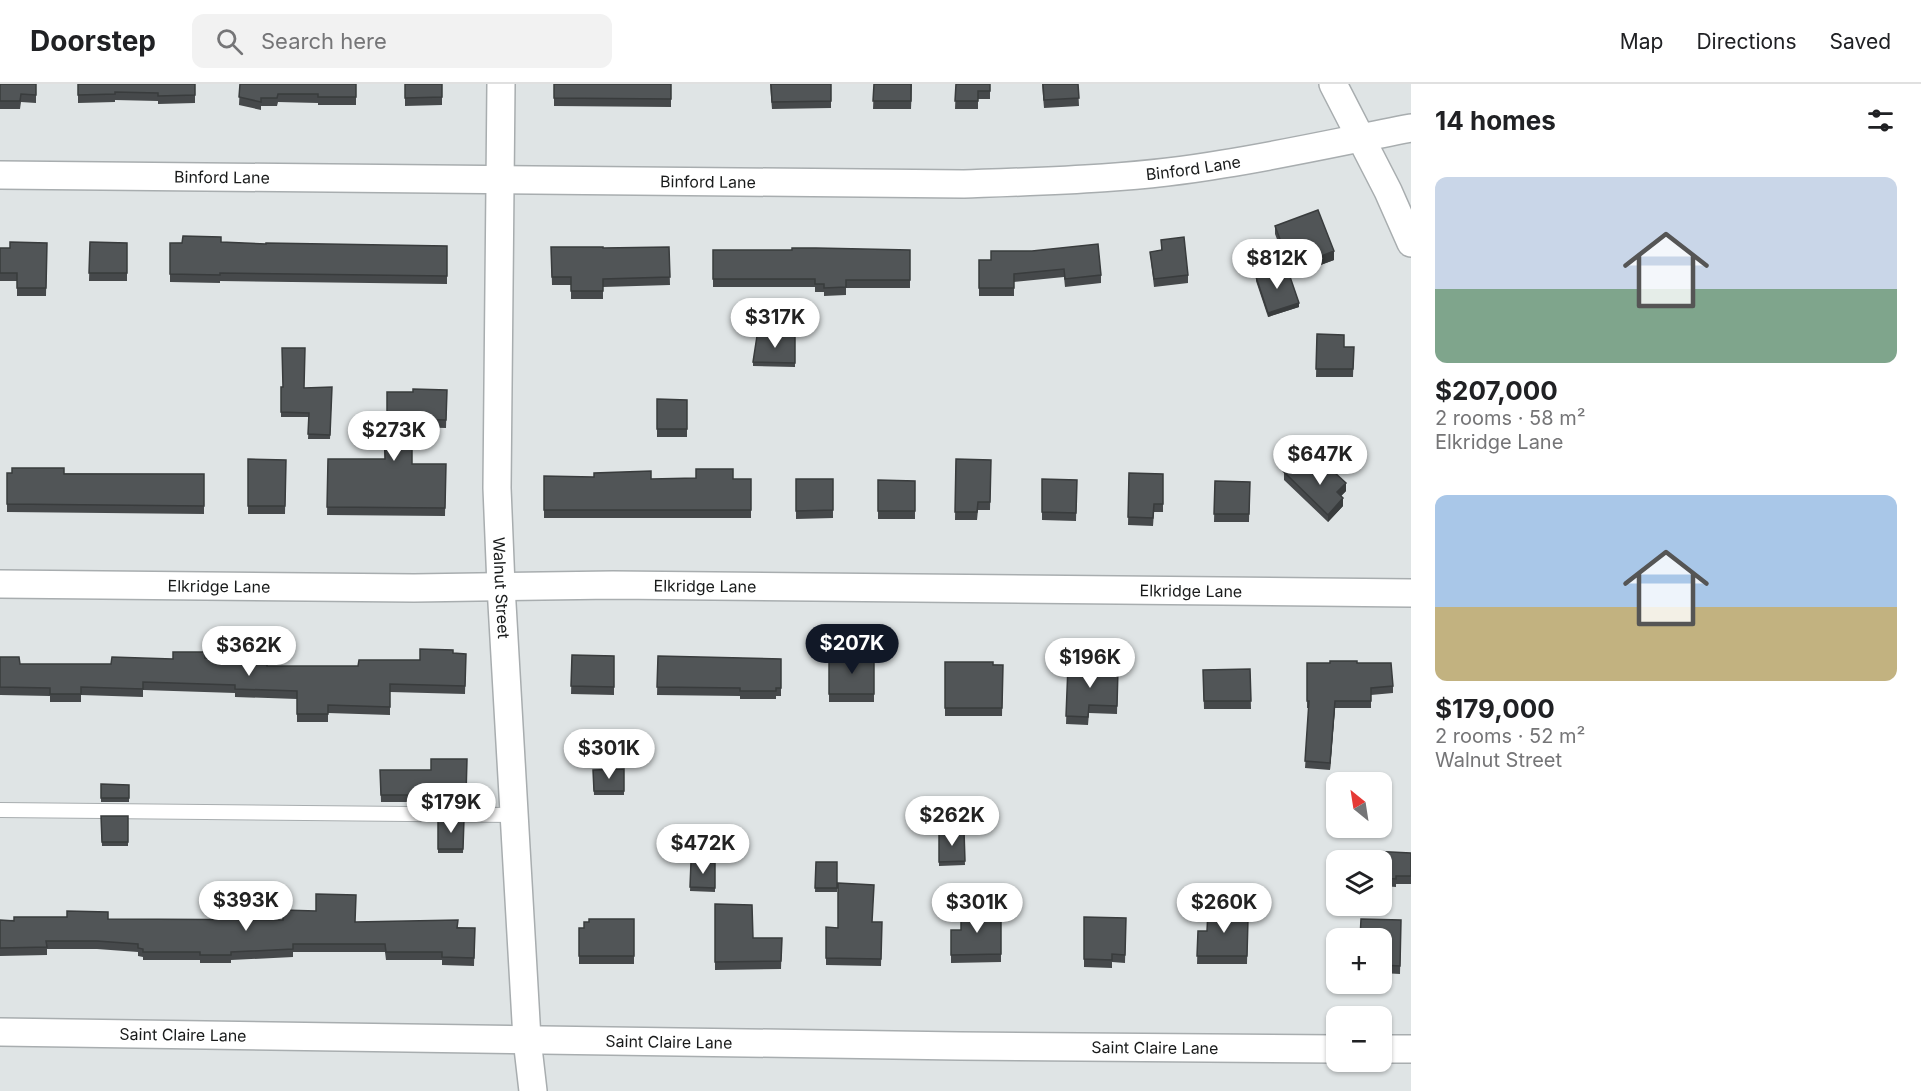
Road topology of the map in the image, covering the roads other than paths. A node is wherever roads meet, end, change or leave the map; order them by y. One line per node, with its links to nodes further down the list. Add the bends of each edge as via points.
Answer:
1 (501, 84): 6 (street, Walnut Street)
2 (1333, 84): 4 (street)
3 (1411, 128): 4 (street, Binford Lane)
4 (1359, 138): 6 (street, Binford Lane, via 1222,164 1081,180 952,184); 7 (street)
5 (0, 175): 6 (street, Binford Lane)
6 (501, 179): 9 (street, Walnut Street, via 497,488)
7 (1411, 243)
8 (0, 584): 9 (street, Elkridge Lane)
9 (501, 586): 10 (street, Elkridge Lane); 12 (street, Walnut Street)
10 (1411, 593)
11 (0, 810): 12 (lane)
12 (514, 815): 14 (street, Walnut Street)
13 (0, 1032): 14 (street, Saint Claire Lane)
14 (527, 1039): 15 (street, Saint Claire Lane); 18 (street, Walnut Street)
15 (1326, 1049)
16 (1392, 1049): 17 (street)
17 (1411, 1049)
18 (533, 1091)

